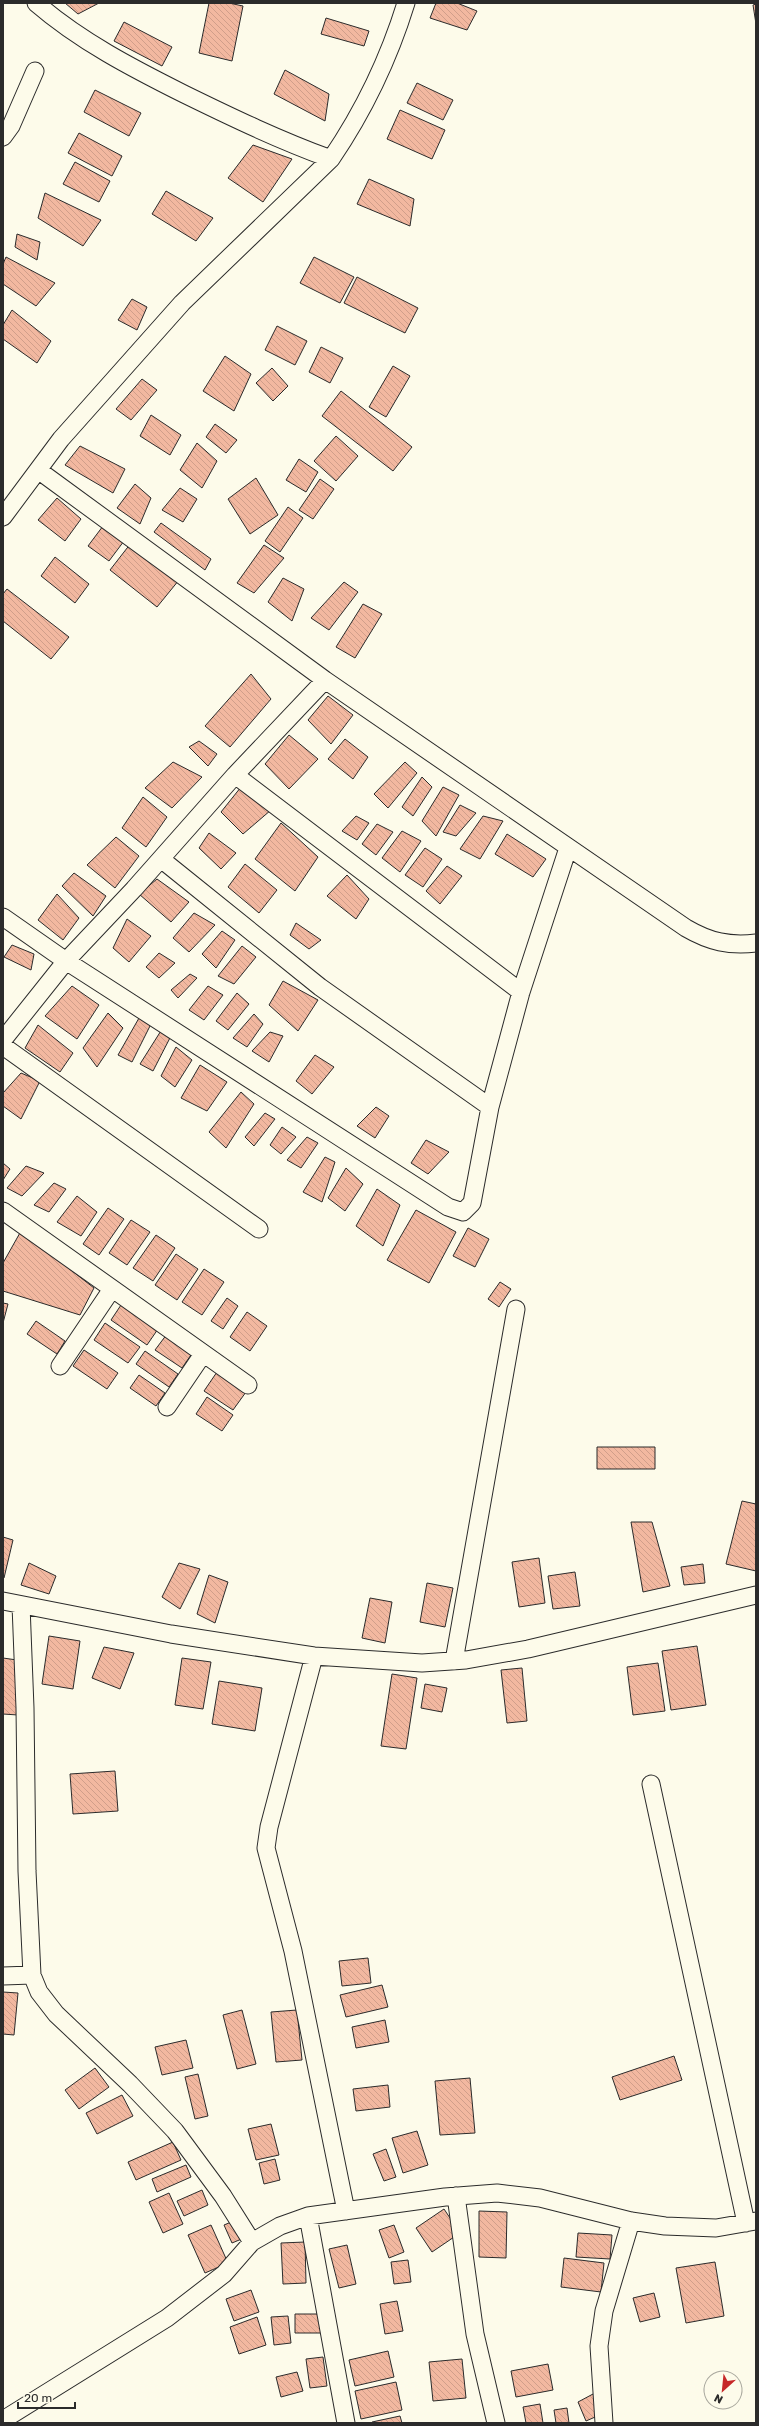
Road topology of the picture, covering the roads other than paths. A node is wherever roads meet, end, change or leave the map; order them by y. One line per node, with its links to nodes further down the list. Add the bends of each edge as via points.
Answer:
1 (36, 3): 5 (street, via 60,24 129,66 276,139)
2 (406, 3): 5 (street, via 369,95 350,132)
3 (35, 71): 4 (street, via 11,126)
4 (3, 137)
5 (331, 159): 6 (street, via 182,303 61,439)
6 (38, 470): 7 (street); 8 (street)
7 (3, 517)
8 (325, 680): 9 (street); 10 (street)
9 (235, 775): 11 (street); 15 (street)
10 (568, 848): 13 (street, via 705,939 724,944); 15 (street)
11 (161, 859): 14 (street); 18 (street, via 320,987)
12 (3, 916): 14 (street)
13 (756, 943)
14 (66, 961): 16 (street); 18 (street, via 448,1207 462,1212 472,1203)
15 (522, 992): 18 (street)
16 (3, 1040)
17 (3, 1046): 20 (street)
18 (490, 1107)
19 (5, 1218): 21 (street)
20 (258, 1229)
21 (112, 1289): 23 (street); 24 (street)
22 (516, 1309): 31 (street)
23 (203, 1354): 25 (street); 26 (street)
24 (60, 1366)
25 (248, 1386)
26 (167, 1407)
27 (756, 1595): 31 (street, via 528,1649)
28 (3, 1601): 29 (street)
29 (21, 1605): 30 (street, via 171,1634); 33 (street)
30 (314, 1656): 31 (street, via 422,1663); 36 (street, via 269,1827 266,1848 293,1951)
31 (454, 1661)
32 (651, 1784): 39 (street)
33 (32, 1975): 34 (street); 40 (street, via 39,1992 56,2014 175,2131 223,2196)
34 (3, 1976)
35 (456, 2196): 36 (street); 38 (street, via 521,2195); 43 (street, via 473,2320)
36 (346, 2211): 37 (street)
37 (308, 2216): 40 (street, via 280,2226); 42 (street)
38 (630, 2221): 39 (street, via 665,2226 716,2228); 44 (street, via 604,2311 599,2346)
39 (751, 2222)
40 (252, 2242): 41 (street, via 224,2274 167,2318)
41 (3, 2420)
42 (346, 2423)
43 (496, 2423)
44 (604, 2423)

